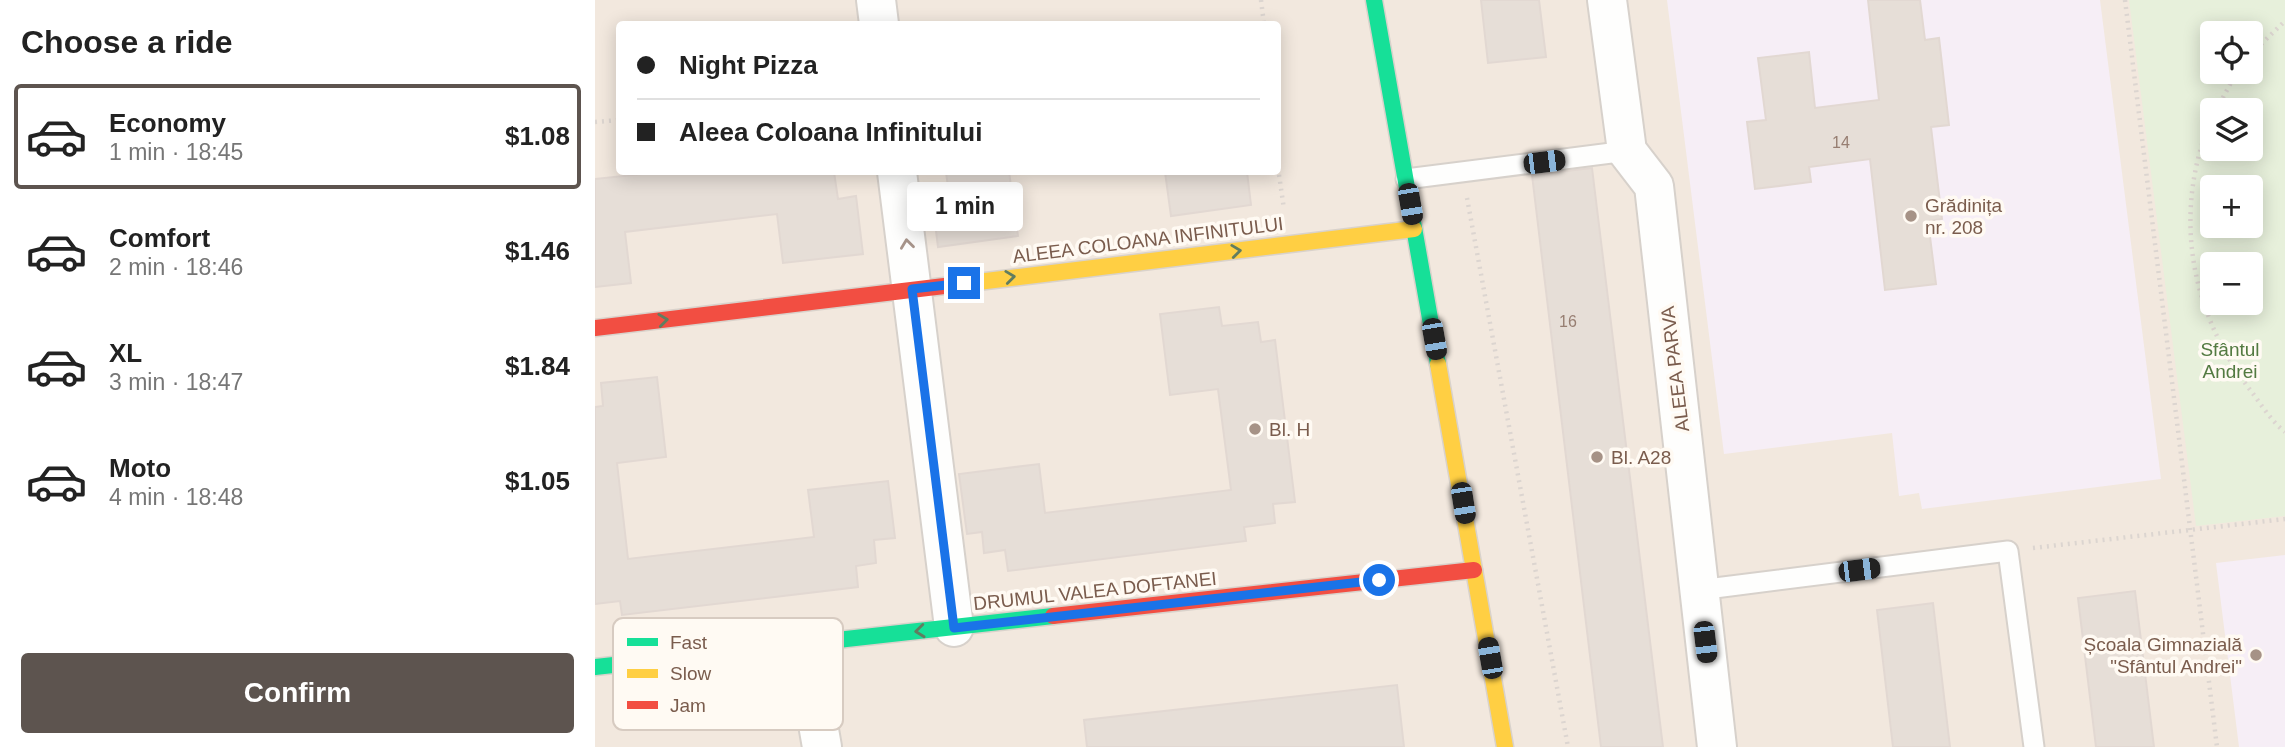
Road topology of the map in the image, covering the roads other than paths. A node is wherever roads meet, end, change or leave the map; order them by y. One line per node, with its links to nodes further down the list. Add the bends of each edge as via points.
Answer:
1 (876, 0): 4 (street)
2 (1374, 0): 7 (street)
3 (1607, 0): 5 (street)
4 (879, 21)
5 (1627, 151): 7 (lane); 12 (street, ALEEA PARVA, via 1654,186)
6 (897, 175): 9 (street, one-way to 6)
7 (1406, 179): 8 (street)
8 (1415, 229): 9 (street, ALEEA COLOANA INFINITULUI, one-way to 8); 11 (street)
9 (912, 289): 10 (street, ALEEA COLOANA INFINITULUI, one-way to 9); 13 (street)
10 (595, 328)
11 (1474, 570): 13 (street, DRUMUL VALEA DOFTANEI); 17 (street)
12 (1699, 590): 18 (street, ALEEA PARVA); 19 (lane, via 2008,551)
13 (954, 628): 14 (street, DRUMUL VALEA DOFTANEI, one-way to 14)
14 (843, 640)
15 (613, 665): 16 (street, DRUMUL VALEA DOFTANEI)
16 (595, 667)
17 (1506, 747)
18 (1717, 747)
19 (2034, 747)

